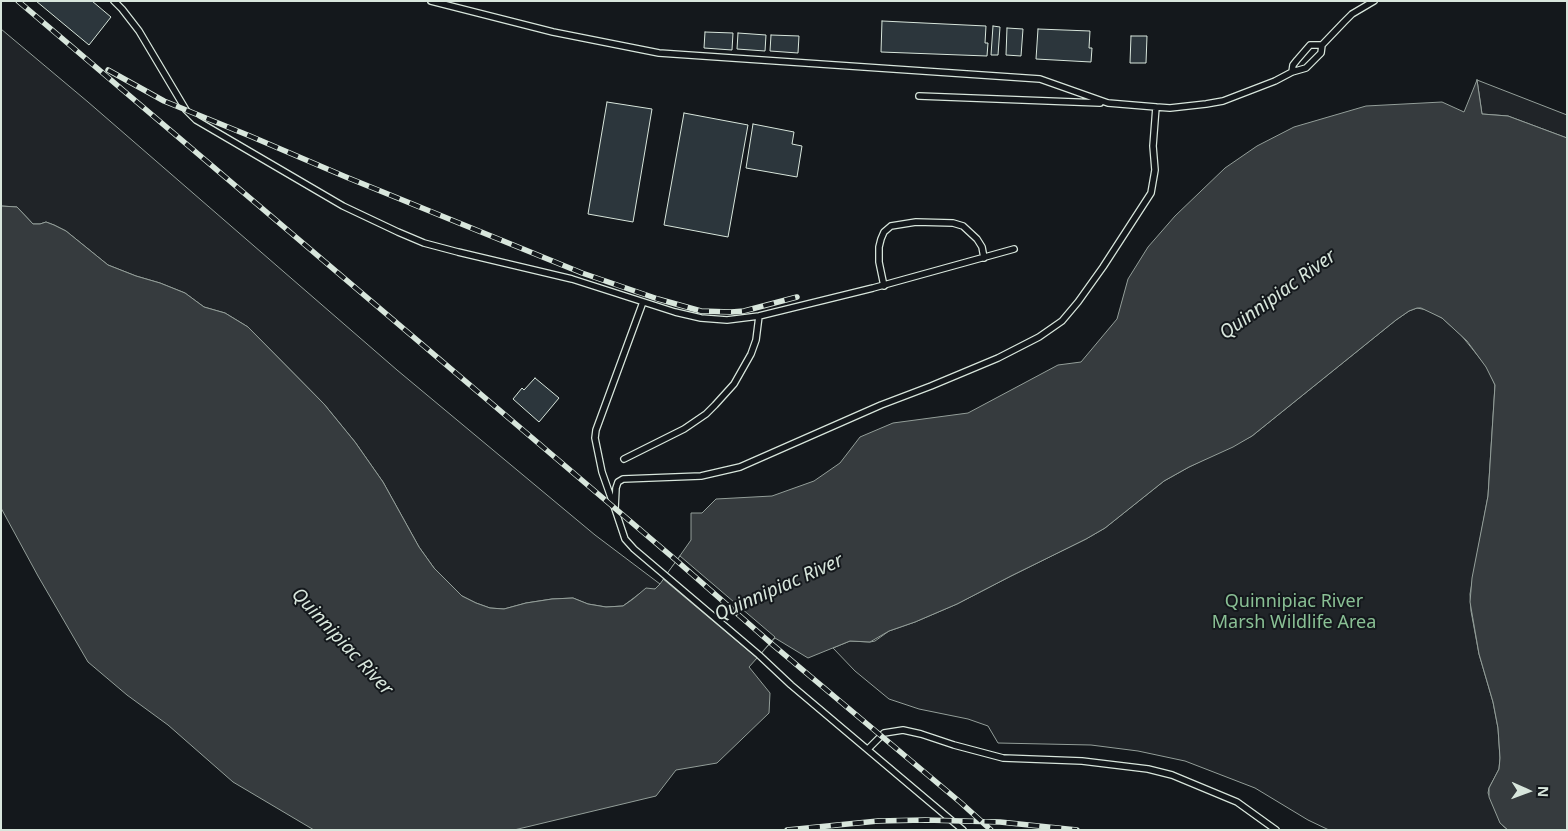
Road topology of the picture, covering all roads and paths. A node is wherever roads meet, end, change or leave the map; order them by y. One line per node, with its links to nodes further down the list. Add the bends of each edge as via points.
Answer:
1 (114, 1): 12 (lane, via 139,31 186,110 196,120 335,202 424,243 572,279)
2 (431, 1): 7 (lane, via 553,32 659,53 1040,79)
3 (1374, 1): 4 (lane, via 1352,14)
4 (1322, 45): 5 (lane, via 1322,53 1306,68); 5 (lane, via 1310,45 1296,60)
5 (1292, 72): 8 (lane, via 1223,100)
6 (919, 96): 7 (lane)
7 (1108, 103): 8 (lane)
8 (1156, 107): 15 (lane, via 1155,170 1151,194 1103,267 1062,321 998,358 881,405 740,468 701,476 622,479 616,488)
9 (1014, 249): 10 (lane)
10 (984, 258): 11 (lane); 11 (lane, via 977,238 963,226 916,222 891,226 884,232 880,247 879,262)
11 (884, 286): 13 (lane)
12 (643, 302): 13 (lane, via 712,319); 15 (lane, via 596,430 602,472)
13 (759, 316): 14 (lane, via 751,354 734,384 715,405 689,426)
14 (624, 459)
15 (615, 509): 16 (lane, via 628,544)
16 (868, 749): 17 (lane); 18 (lane, via 884,733 903,730 1002,758 1082,761 1148,769 1181,778 1237,802)
17 (963, 830)
18 (1276, 830)

